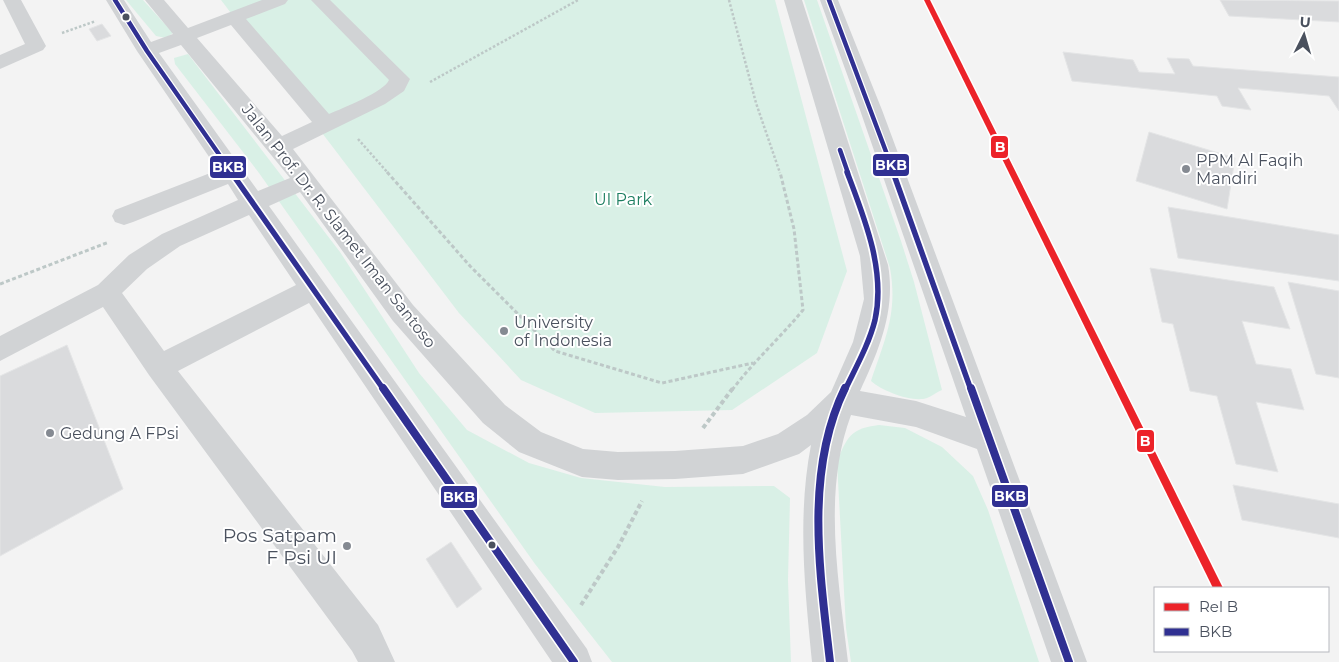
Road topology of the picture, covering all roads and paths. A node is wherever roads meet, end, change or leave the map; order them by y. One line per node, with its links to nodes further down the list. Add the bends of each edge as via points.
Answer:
1 (12, 0): 12 (street)
2 (154, 0): 11 (street, Jalan Prof. Dr. R. Slamet Iman Santoso)
3 (279, 0): 10 (street)
4 (320, 0): 16 (street, via 400,80 397,87 378,99)
5 (578, 0): 15 (path)
6 (729, 0): 25 (path, via 792,220 803,310 782,336)
7 (794, 0): 27 (street, via 875,261 877,307 872,327)
8 (829, 0): 28 (street)
9 (119, 6): 12 (path); 13 (street)
10 (234, 17): 11 (street); 16 (street)
11 (185, 36): 13 (street); 17 (street, Jalan Prof. Dr. R. Slamet Iman Santoso)
12 (35, 44): 14 (street)
13 (147, 51): 18 (street)
14 (0, 63)
15 (425, 85)
16 (332, 121): 17 (street); 25 (path, via 555,351 662,382)
17 (279, 147): 19 (street, Jalan Prof. Dr. R. Slamet Iman Santoso)
18 (233, 173): 20 (street); 21 (street)
19 (303, 181): 20 (street); 29 (street, Jalan Prof. Dr. R. Slamet Iman Santoso, via 403,313 494,414 530,442 582,463)
20 (255, 202): 22 (street); 23 (street, via 171,240 138,262)
21 (124, 216)
22 (312, 288): 26 (street); 30 (street)
23 (108, 292): 24 (street); 26 (street)
24 (0, 349)
25 (753, 362): 29 (path)
26 (160, 367): 31 (street, via 365,638)
27 (840, 400): 28 (street, via 876,404 932,417); 29 (street, Jalan Prof. Dr. R. Slamet Iman Santoso, via 818,424 788,444 743,460); 32 (street, via 827,442 820,483)
28 (989, 440): 33 (street)
29 (675, 465): 30 (path, via 648,490)
30 (566, 651)
31 (377, 662)
32 (830, 662)
33 (1069, 662)

